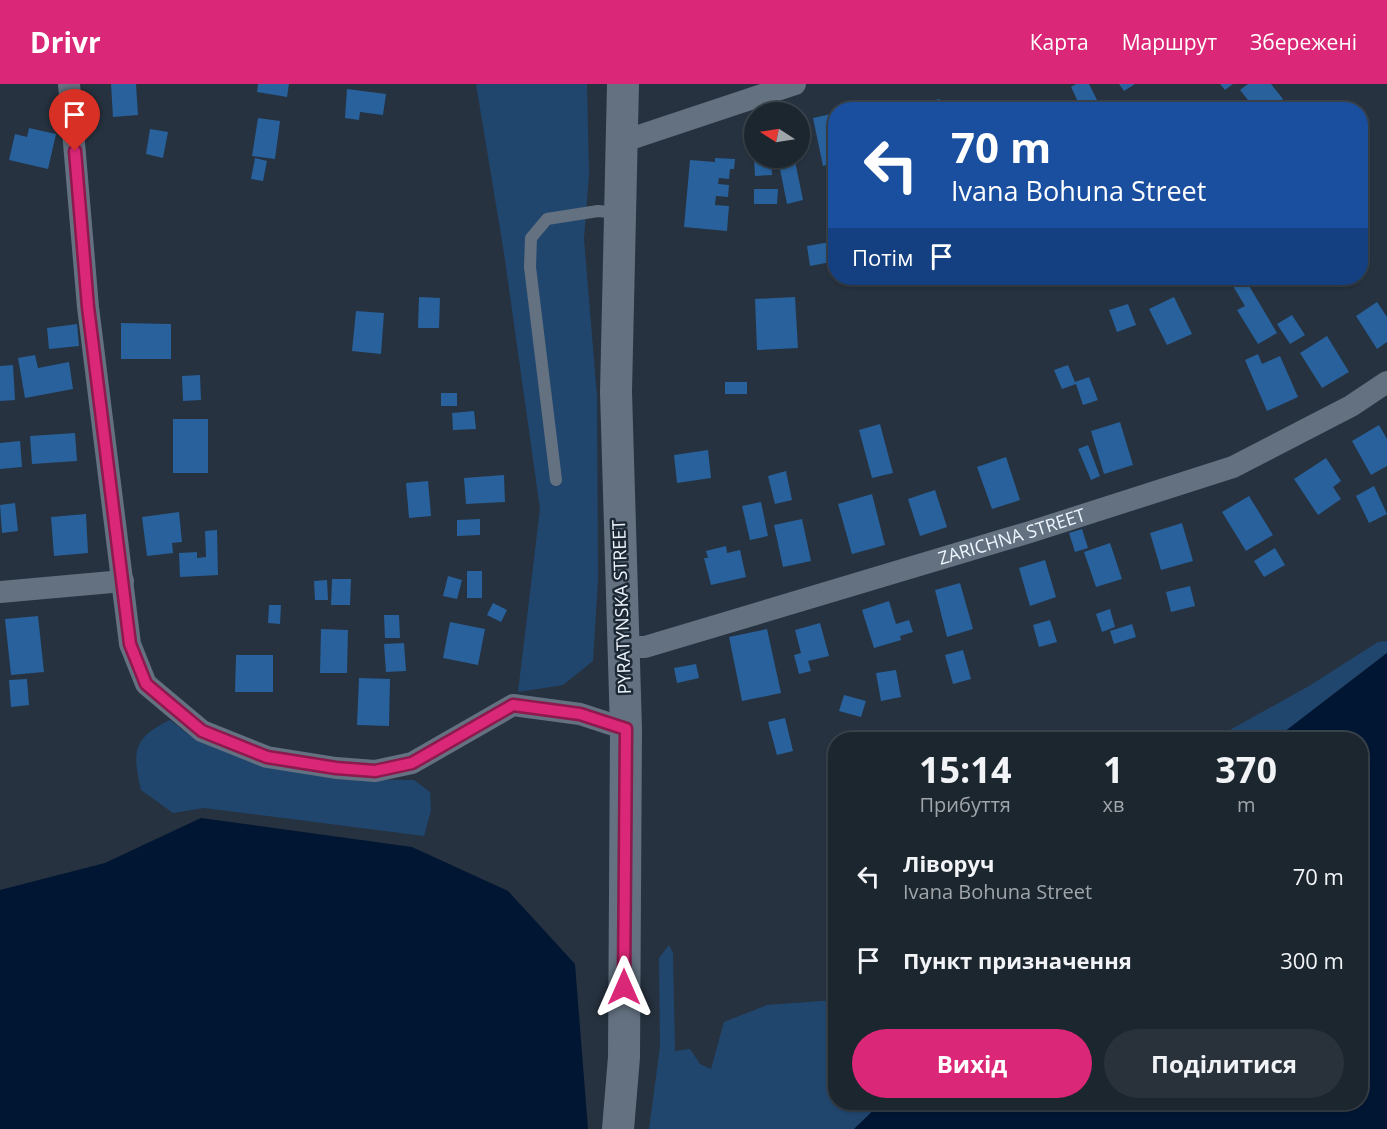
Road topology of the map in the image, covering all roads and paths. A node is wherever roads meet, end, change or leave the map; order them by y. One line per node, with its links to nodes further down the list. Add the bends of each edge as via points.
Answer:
1 (69, 84): 8 (street, via 88,307)
2 (623, 84): 4 (main road, PYRATYNSKA STREET)
3 (795, 84): 4 (street)
4 (621, 142): 5 (main road, PYRATYNSKA STREET)
5 (619, 213): 7 (lane, via 598,210 547,219 531,238 530,267); 10 (main road, PYRATYNSKA STREET, via 616,392)
6 (1387, 382): 10 (street, ZARICHNA STREET, via 1351,406 1233,467 645,647)
7 (556, 480)
8 (123, 581): 9 (street); 11 (street, via 130,644 146,684 202,731 267,757 375,771 412,763 513,705 580,714)
9 (0, 592)
10 (622, 647): 11 (main road, PYRATYNSKA STREET)
11 (626, 729): 12 (main road, PYRATYNSKA STREET, via 624,1057)
12 (618, 1129)

